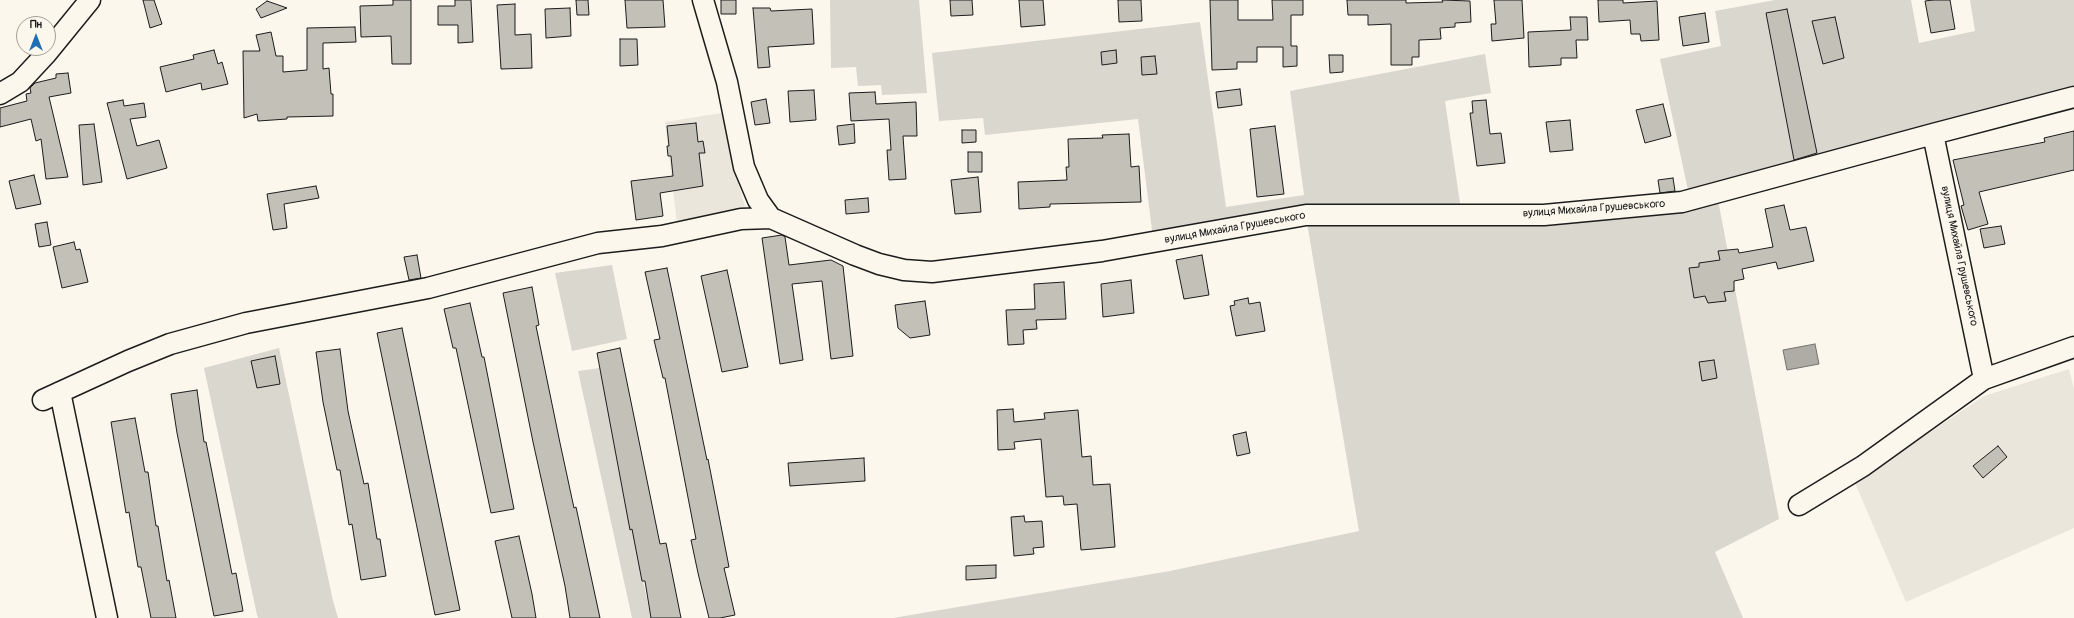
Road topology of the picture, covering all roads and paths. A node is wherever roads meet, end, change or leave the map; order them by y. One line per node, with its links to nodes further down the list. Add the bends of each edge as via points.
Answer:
1 (90, 0): 3 (street, via 20,82)
2 (702, 0): 6 (street, via 727,82 744,167 758,200)
3 (0, 94)
4 (2074, 98): 5 (street, вулиця Михайла Грушевського)
5 (1933, 134): 6 (street, вулиця Михайла Грушевського, via 1682,202 1544,215 1306,215 1102,251 932,272 904,270 878,264); 8 (street, вулиця Михайла Грушевського)
6 (771, 218): 10 (street, via 741,219 662,236 598,243 413,291 246,323 170,344 52,396)
7 (2074, 347): 8 (street)
8 (1984, 379): 9 (street, via 1863,466)
9 (1799, 505)
10 (108, 618)

